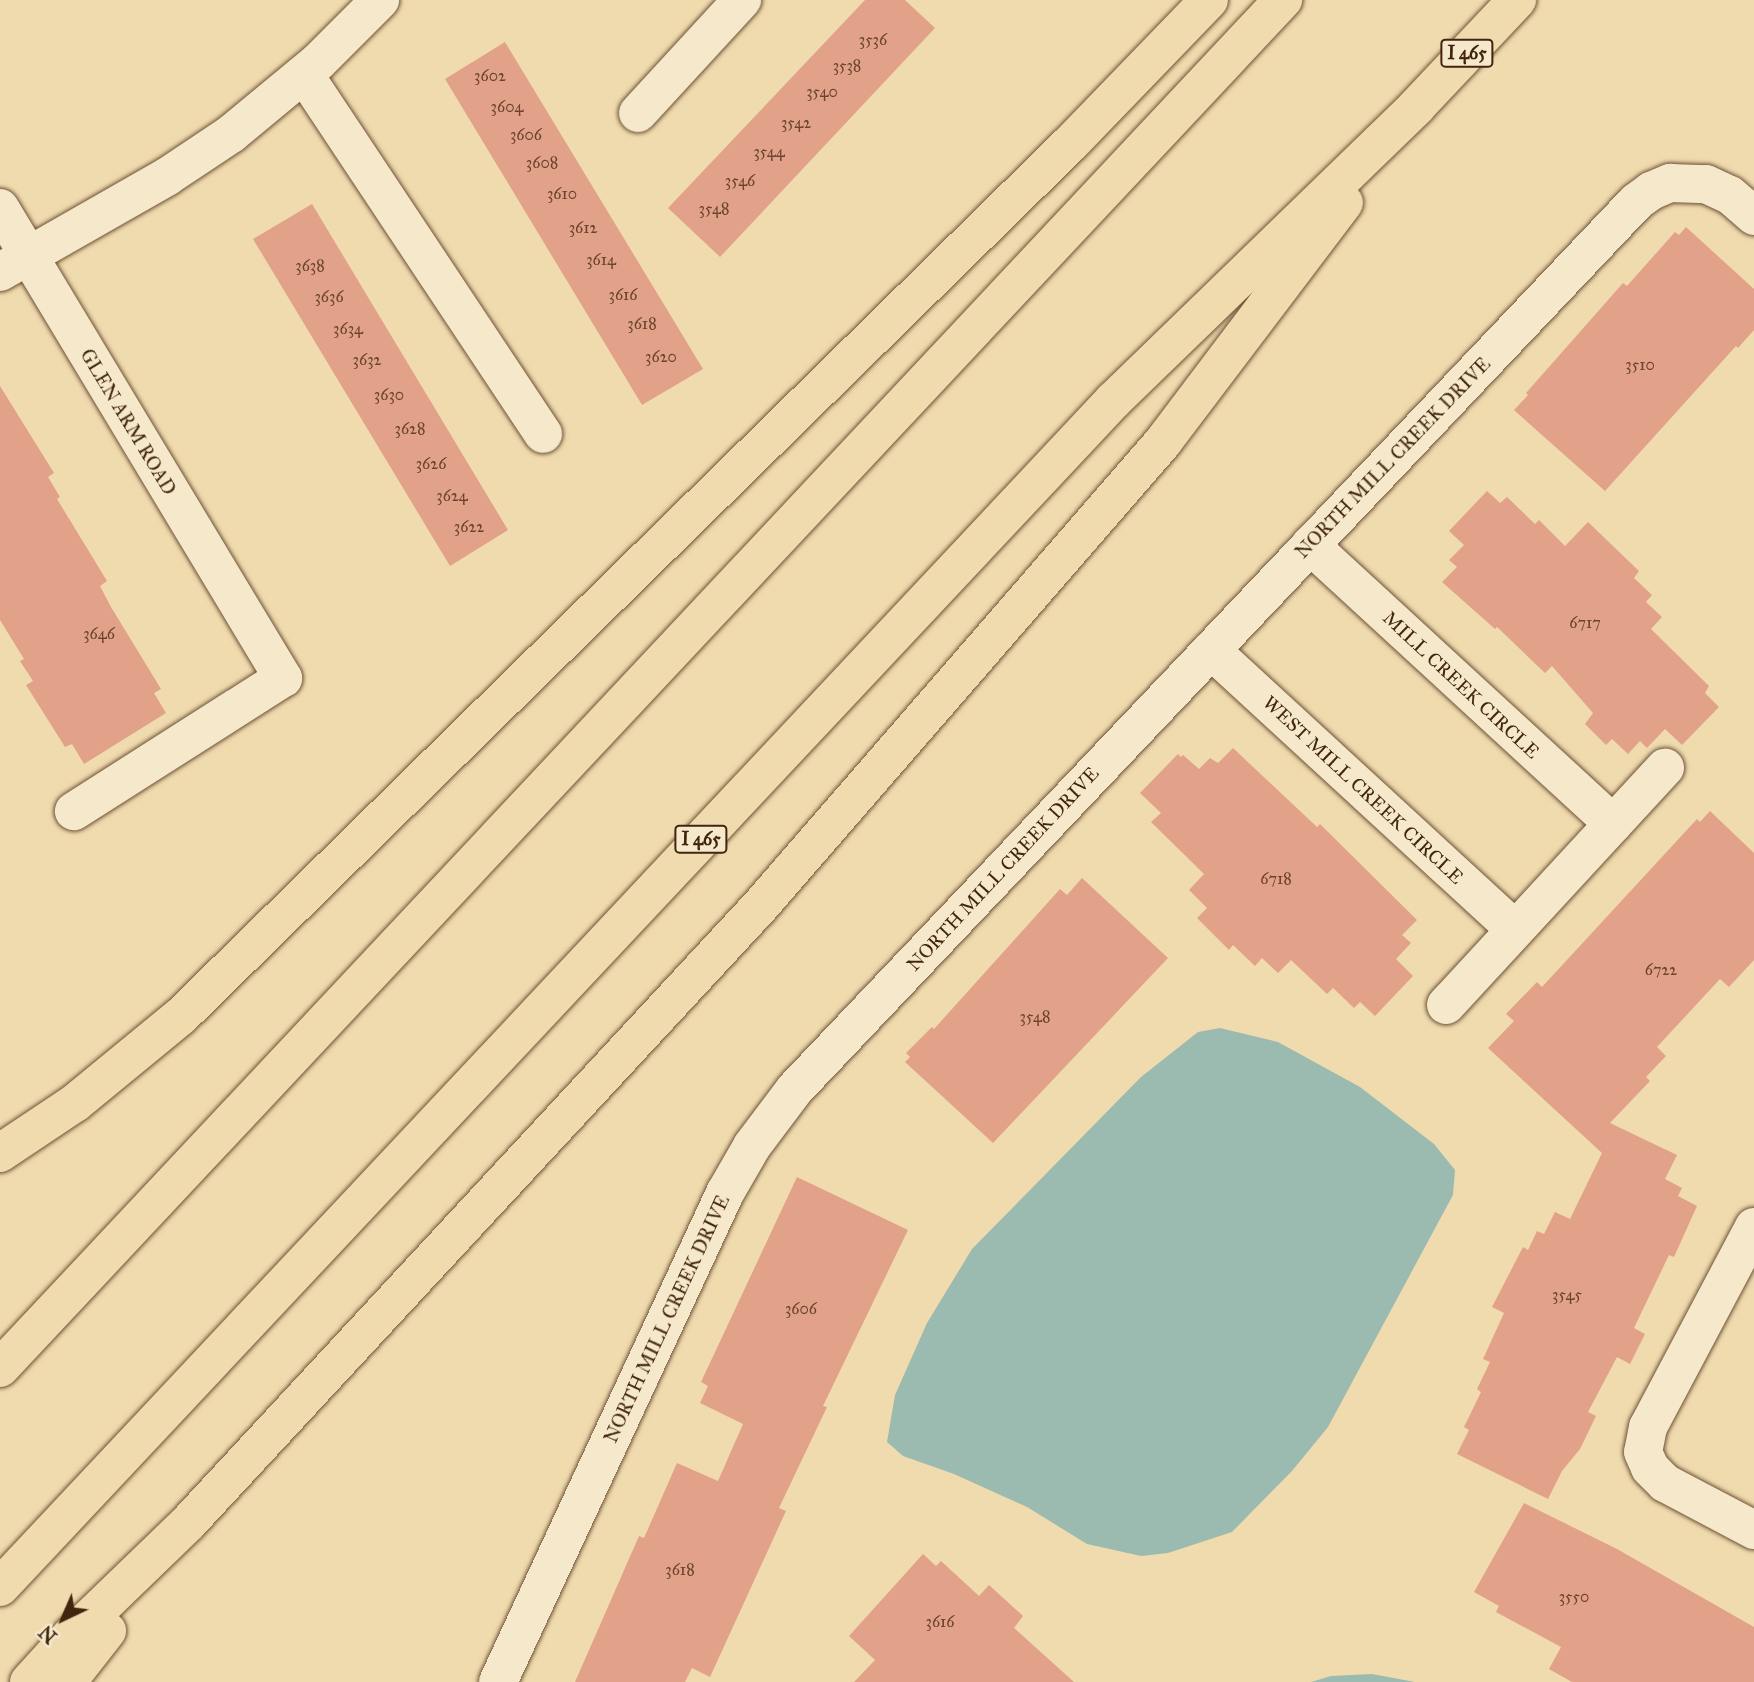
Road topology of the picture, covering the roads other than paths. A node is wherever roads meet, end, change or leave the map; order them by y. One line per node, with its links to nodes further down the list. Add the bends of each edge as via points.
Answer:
1 (380, 0): 6 (street)
2 (741, 0): 8 (street)
3 (1209, 0): 20 (highway, via 1070,144 181,1016 75,1102)
4 (1283, 0): 22 (highway)
5 (1517, 0): 7 (highway, I 465)
6 (304, 74): 11 (street, via 189,163); 12 (street)
7 (1418, 106): 23 (highway, via 1163,442 762,904); 25 (highway, I 465, via 1114,400)
8 (638, 113)
9 (0, 208): 11 (street, GLEN ARM ROAD)
10 (1754, 216): 13 (street, NORTH MILL CREEK DRIVE, via 1730,195 1706,184 1678,182 1636,202)
11 (14, 263): 16 (street, GLEN ARM ROAD, via 283,678)
12 (543, 434)
13 (1310, 545): 14 (street, NORTH MILL CREEK DRIVE); 17 (street, MILL CREEK CIRCLE)
14 (1211, 650): 18 (street, WEST MILL CREEK CIRCLE); 28 (street, NORTH MILL CREEK DRIVE, via 795,1089 762,1130 725,1193)
15 (1665, 768): 17 (street)
16 (74, 811)
17 (1612, 824): 18 (street)
18 (1515, 930): 19 (street)
19 (1446, 1005)
20 (0, 1153)
21 (1754, 1227): 24 (street, via 1648,1427 1643,1452 1650,1468 1665,1483)
22 (0, 1368)
23 (189, 1522): 26 (highway); 27 (highway)
24 (1753, 1528)
25 (0, 1587)
26 (29, 1682)
27 (67, 1682)
28 (498, 1682)

